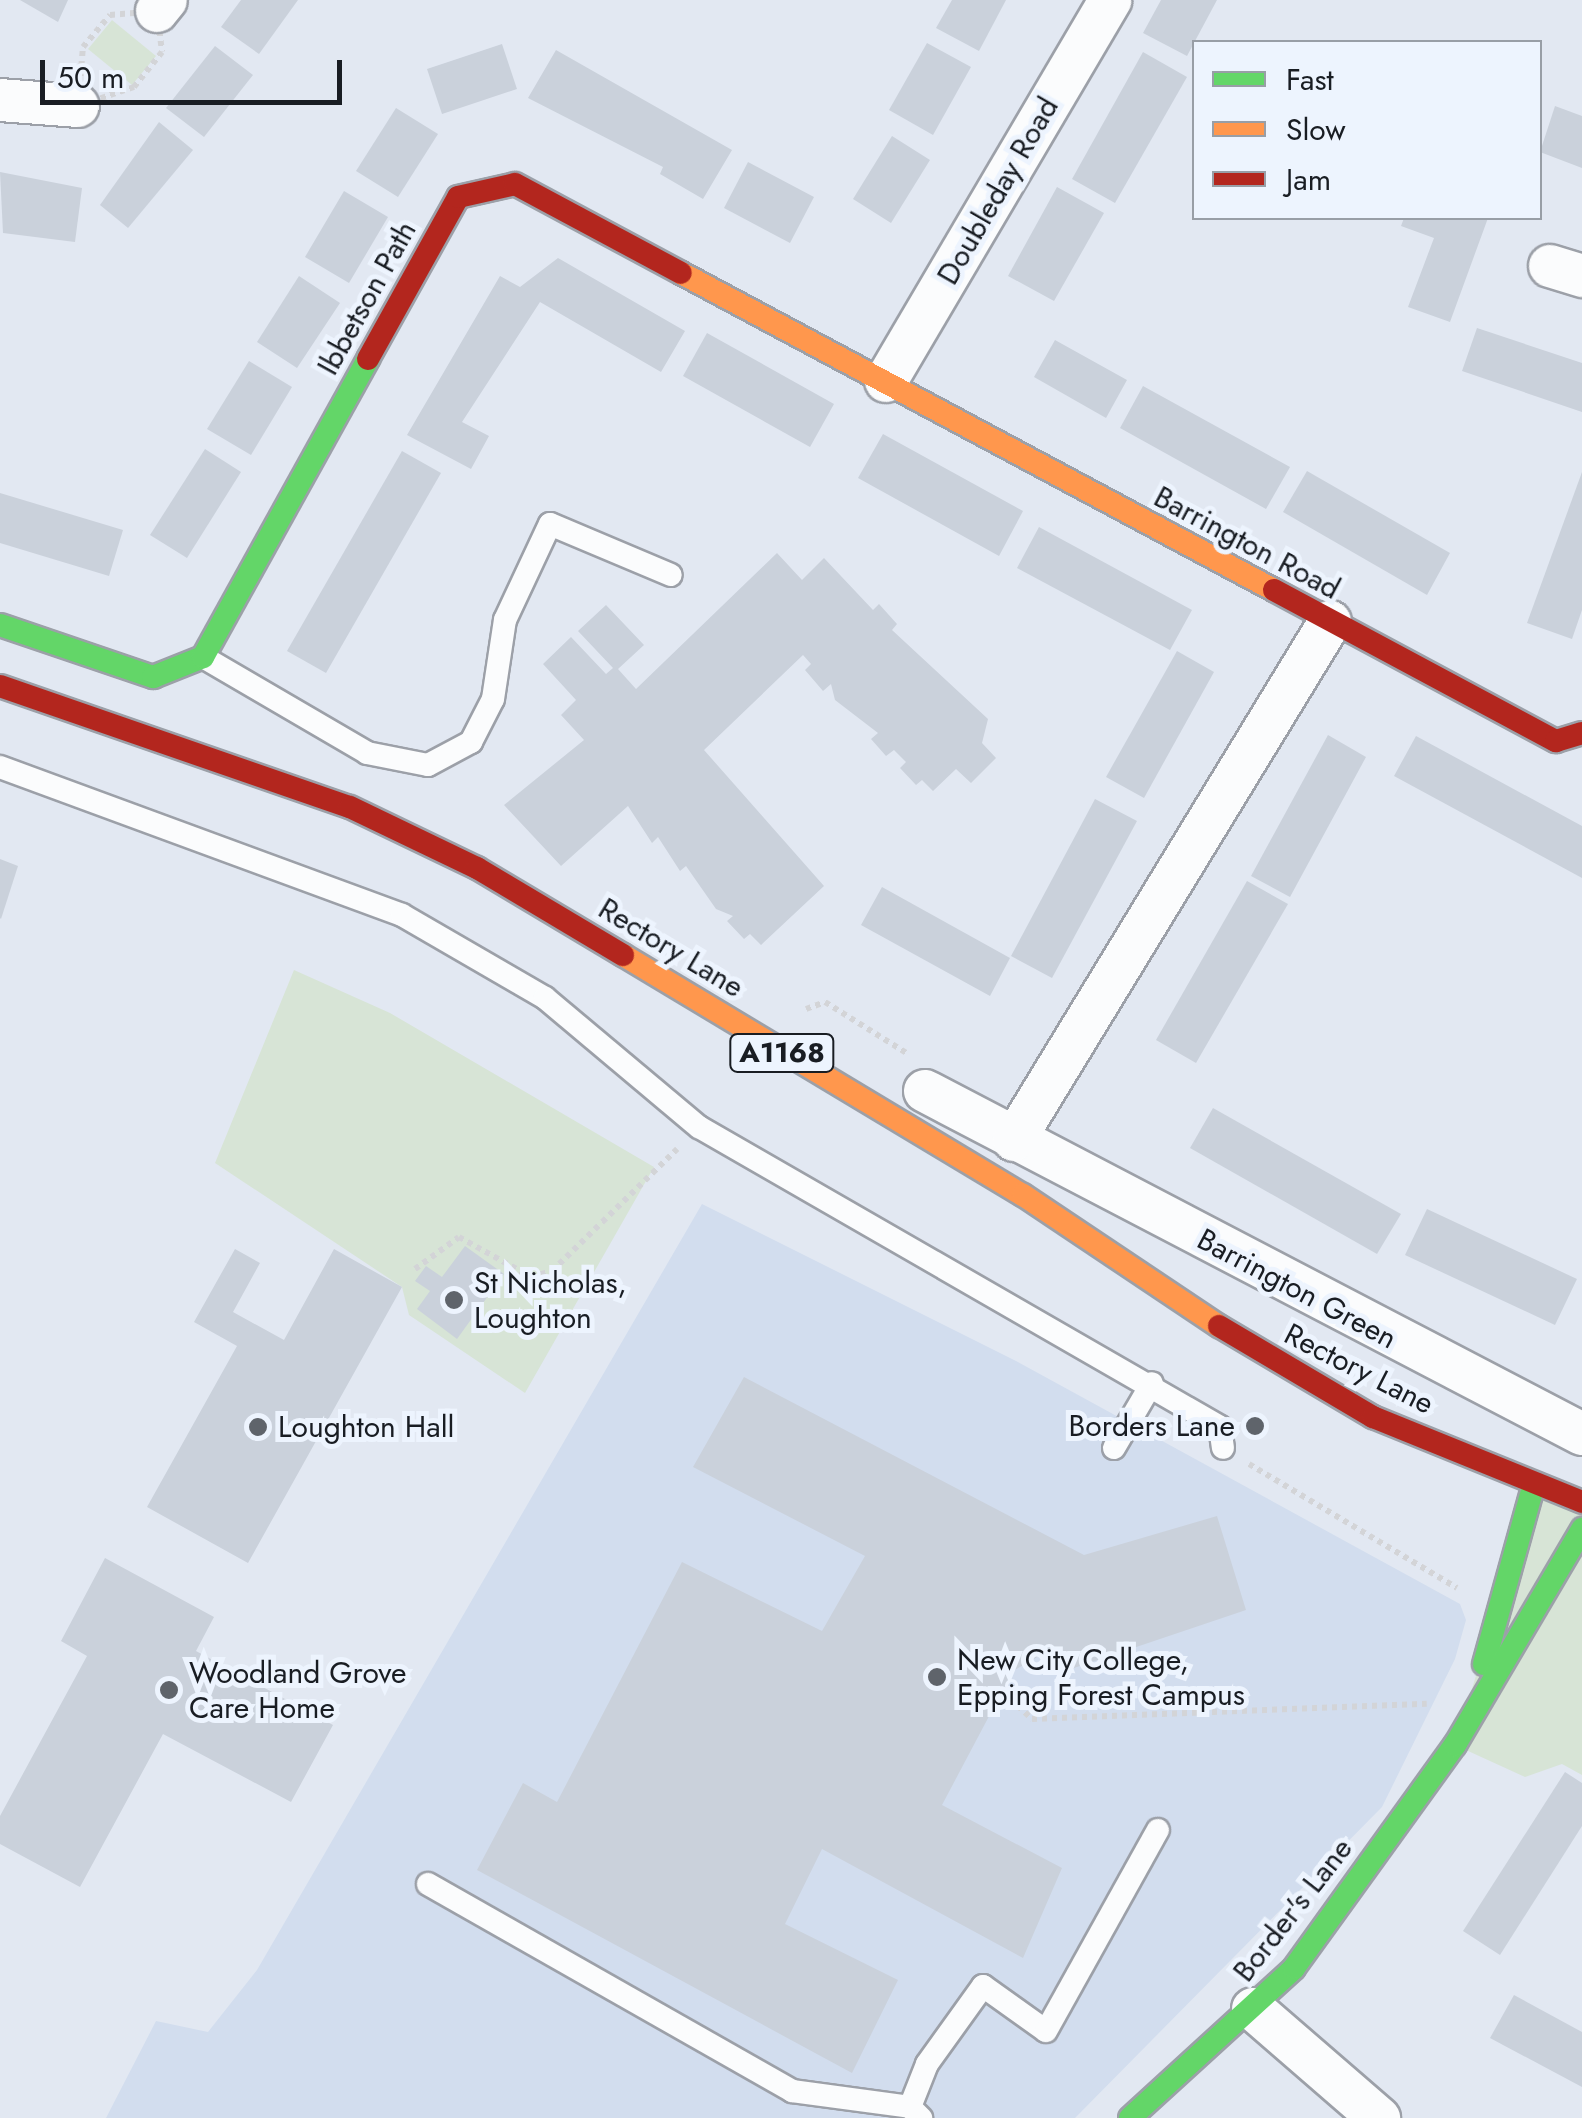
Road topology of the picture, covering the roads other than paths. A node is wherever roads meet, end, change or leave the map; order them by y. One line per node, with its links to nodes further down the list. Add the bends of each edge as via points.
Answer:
1 (1110, 0): 4 (street, Doubleday Road)
2 (0, 100): 3 (street)
3 (78, 106)
4 (886, 381): 6 (street, Barrington Road); 8 (street, Ibbetson Path, via 515,184 458,197)
5 (671, 575): 8 (lane, via 550,524 505,620 493,699 471,742 428,765 367,754)
6 (1330, 622): 10 (street, Barrington Road, via 1556,742); 13 (street)
7 (0, 625): 8 (street, via 153,677)
8 (203, 657)
9 (0, 686): 18 (street, Rectory Lane / A1168, via 350,806 477,868 1023,1196 1263,1356 1374,1417)
10 (1582, 733)
11 (0, 767): 14 (lane, via 402,915 546,998 699,1127)
12 (924, 1090): 13 (street, Barrington Green)
13 (1014, 1140): 15 (street, Barrington Green)
14 (1152, 1383): 16 (lane); 17 (lane, via 1220,1427)
15 (1573, 1430)
16 (1114, 1448)
17 (1222, 1448)
18 (1534, 1484): 19 (street, A1168); 21 (street, Border's Lane)
19 (1582, 1502)
20 (1582, 1529): 21 (street, Border's Lane)
21 (1471, 1710): 24 (street, Border's Lane, via 1294,1968)
22 (1158, 1830): 25 (lane, via 1046,2030 983,1986 926,2064)
23 (428, 1884): 25 (lane, via 792,2091)
24 (1253, 2009): 26 (street, Border's Lane); 27 (street)
25 (915, 2112)
26 (1130, 2118)
27 (1379, 2118)

